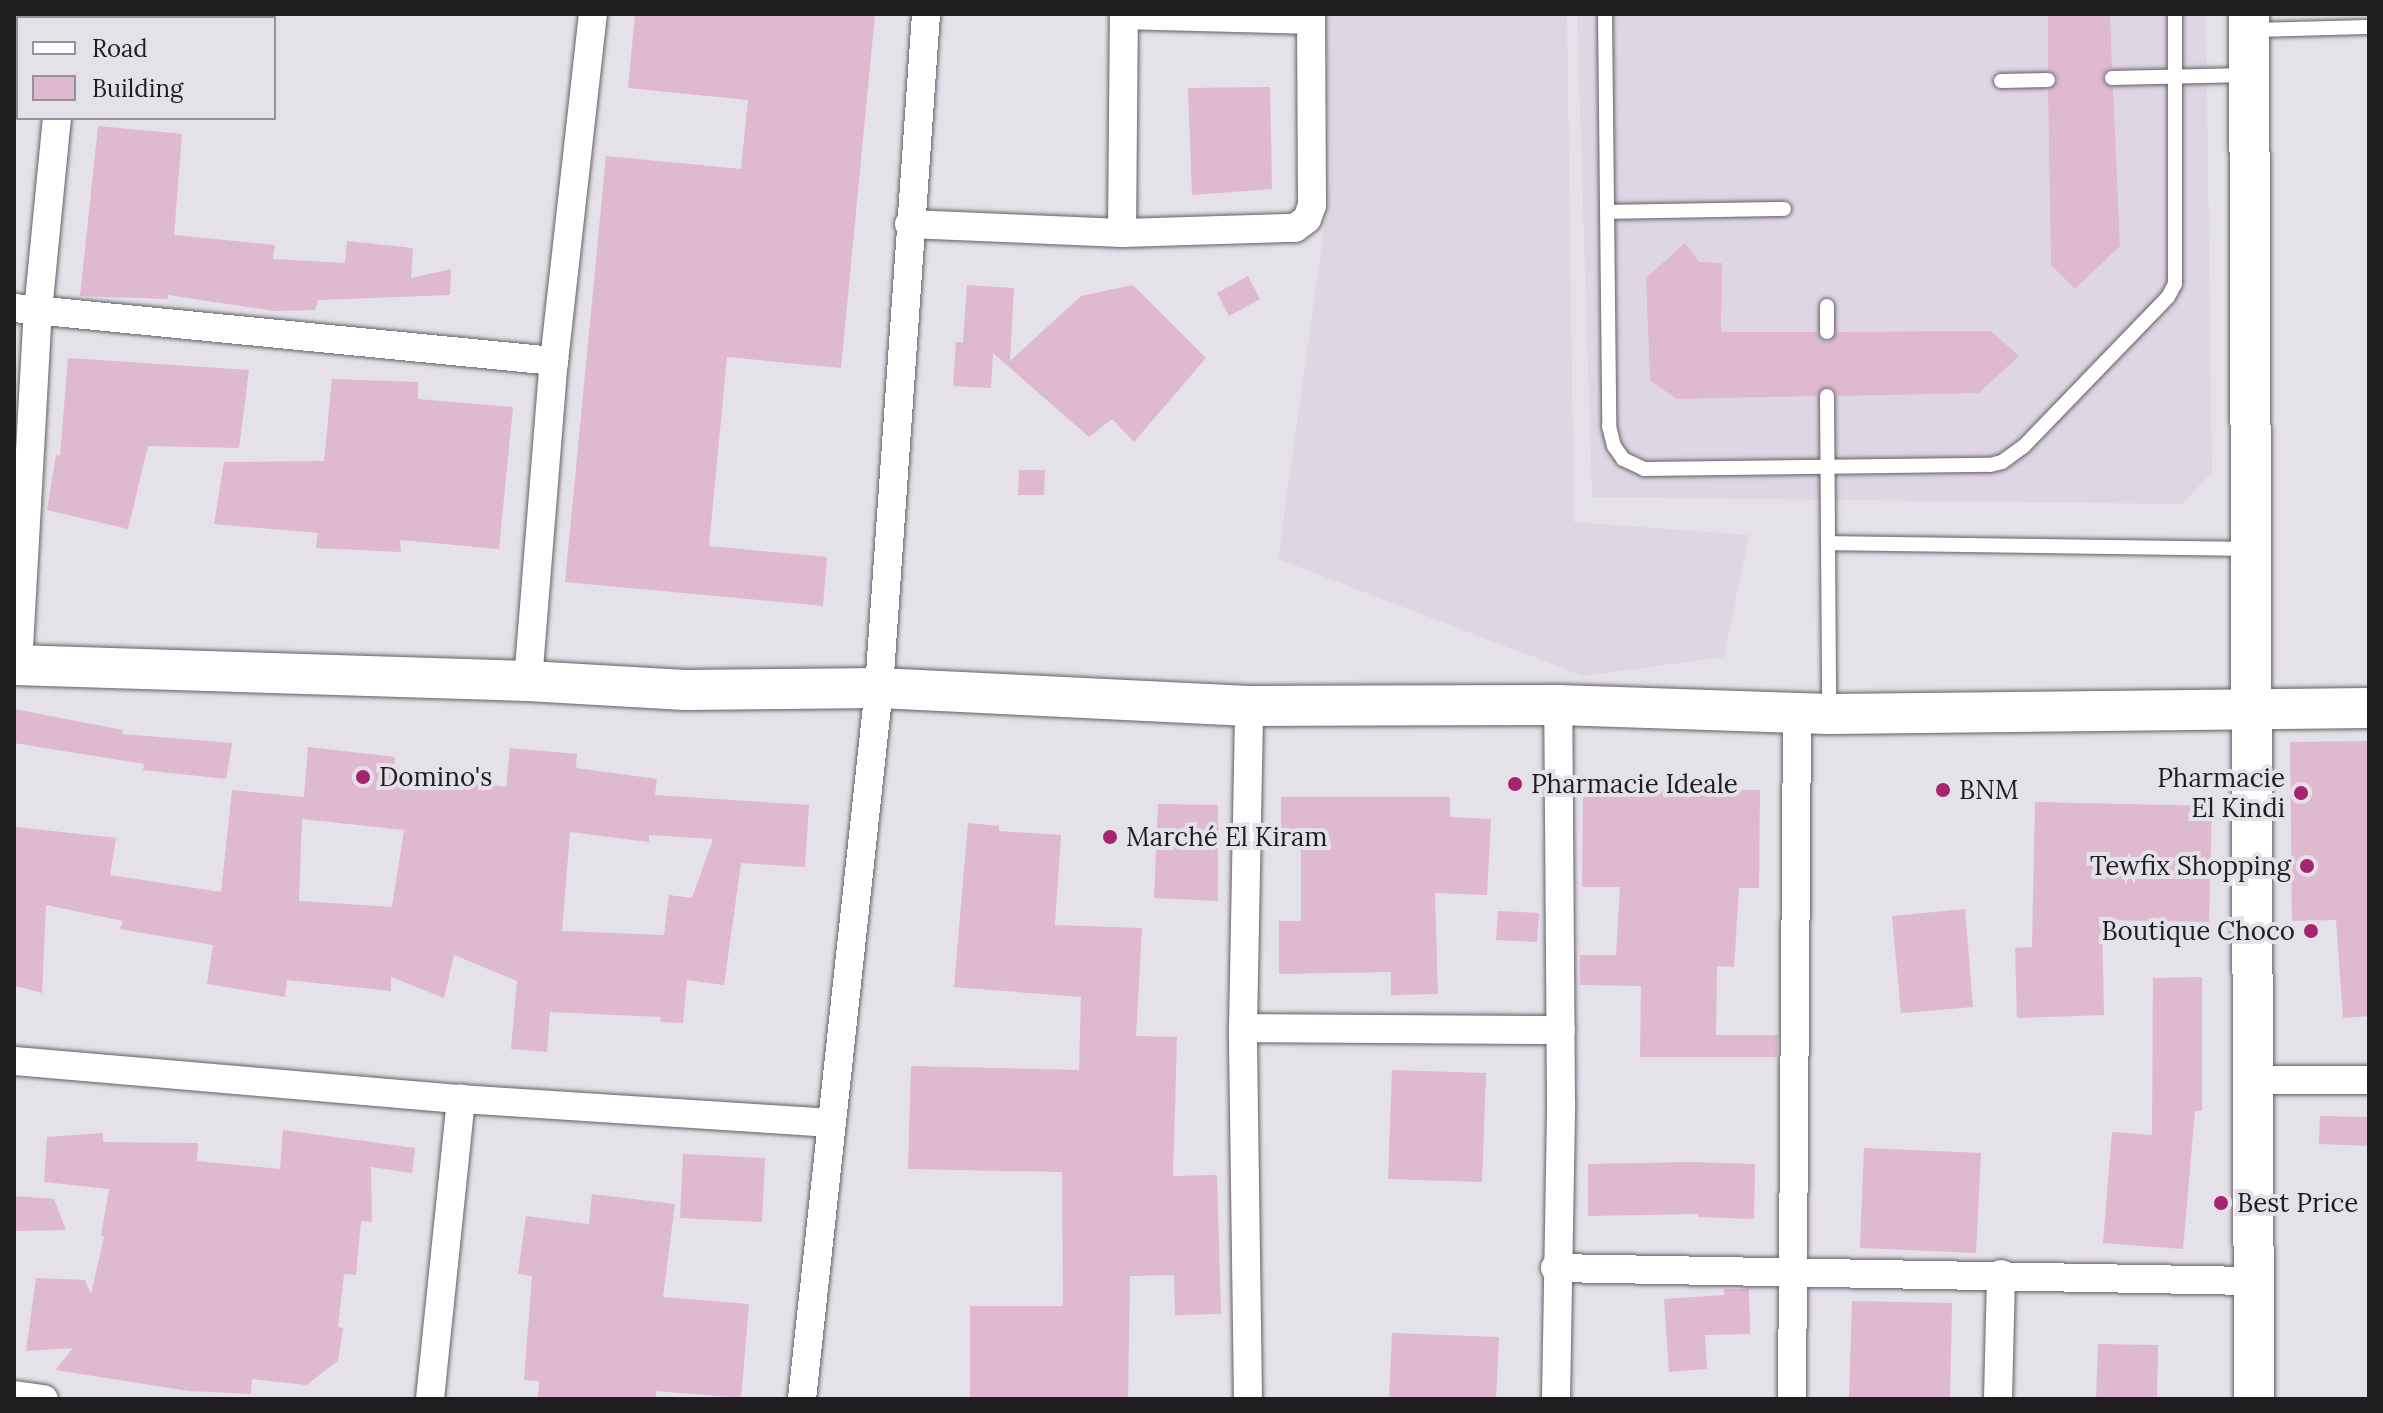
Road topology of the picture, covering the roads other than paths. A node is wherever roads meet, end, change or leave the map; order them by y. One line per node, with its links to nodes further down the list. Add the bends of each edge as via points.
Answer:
1 (593, 14): 22 (street)
2 (926, 14): 17 (street)
3 (1124, 14): 6 (street); 18 (street)
4 (1605, 14): 16 (lane)
5 (2175, 14): 10 (lane)
6 (1311, 17): 18 (street, via 1312,205 1307,219 1295,228)
7 (2249, 22): 8 (lane); 9 (street)
8 (2369, 27)
9 (2250, 75): 10 (lane); 26 (street)
10 (2178, 77): 11 (lane); 24 (lane, via 2176,270 2168,297 2024,446 2002,462)
11 (2112, 78)
12 (2048, 80): 13 (lane)
13 (2001, 81)
14 (57, 120): 20 (street)
15 (1784, 209): 16 (lane)
16 (1609, 212): 24 (lane, via 1609,426 1623,459 1644,469)
17 (909, 224): 18 (street); 29 (street)
18 (1122, 233)
19 (1827, 306): 21 (lane)
20 (26, 309): 22 (street); 27 (street)
21 (1827, 332)
22 (554, 361): 28 (street)
23 (1827, 396): 24 (lane)
24 (1828, 467): 25 (lane)
25 (1828, 543): 26 (lane); 34 (lane)
26 (2253, 549): 33 (street)
27 (16, 665): 28 (street)
28 (528, 681): 29 (street, via 685,690)
29 (879, 688): 31 (street); 41 (street)
30 (1558, 705): 31 (street); 34 (street); 36 (street)
31 (1249, 706): 35 (street)
32 (2369, 708): 33 (street)
33 (2253, 710): 34 (street); 38 (street)
34 (1813, 713): 43 (street)
35 (1243, 1028): 36 (street); 50 (street)
36 (1561, 1030): 42 (street)
37 (14, 1061): 40 (street)
38 (2253, 1080): 39 (street); 45 (street)
39 (2369, 1080)
40 (461, 1099): 41 (street); 48 (street)
41 (829, 1123): 49 (street)
42 (1555, 1268): 43 (street); 51 (street)
43 (1793, 1271): 44 (street); 52 (street)
44 (2001, 1274): 45 (street); 53 (street)
45 (2253, 1281): 54 (street)
46 (14, 1395): 47 (street)
47 (44, 1399)
48 (430, 1399)
49 (802, 1399)
50 (1248, 1399)
51 (1556, 1399)
52 (1792, 1399)
53 (1998, 1399)
54 (2254, 1399)

